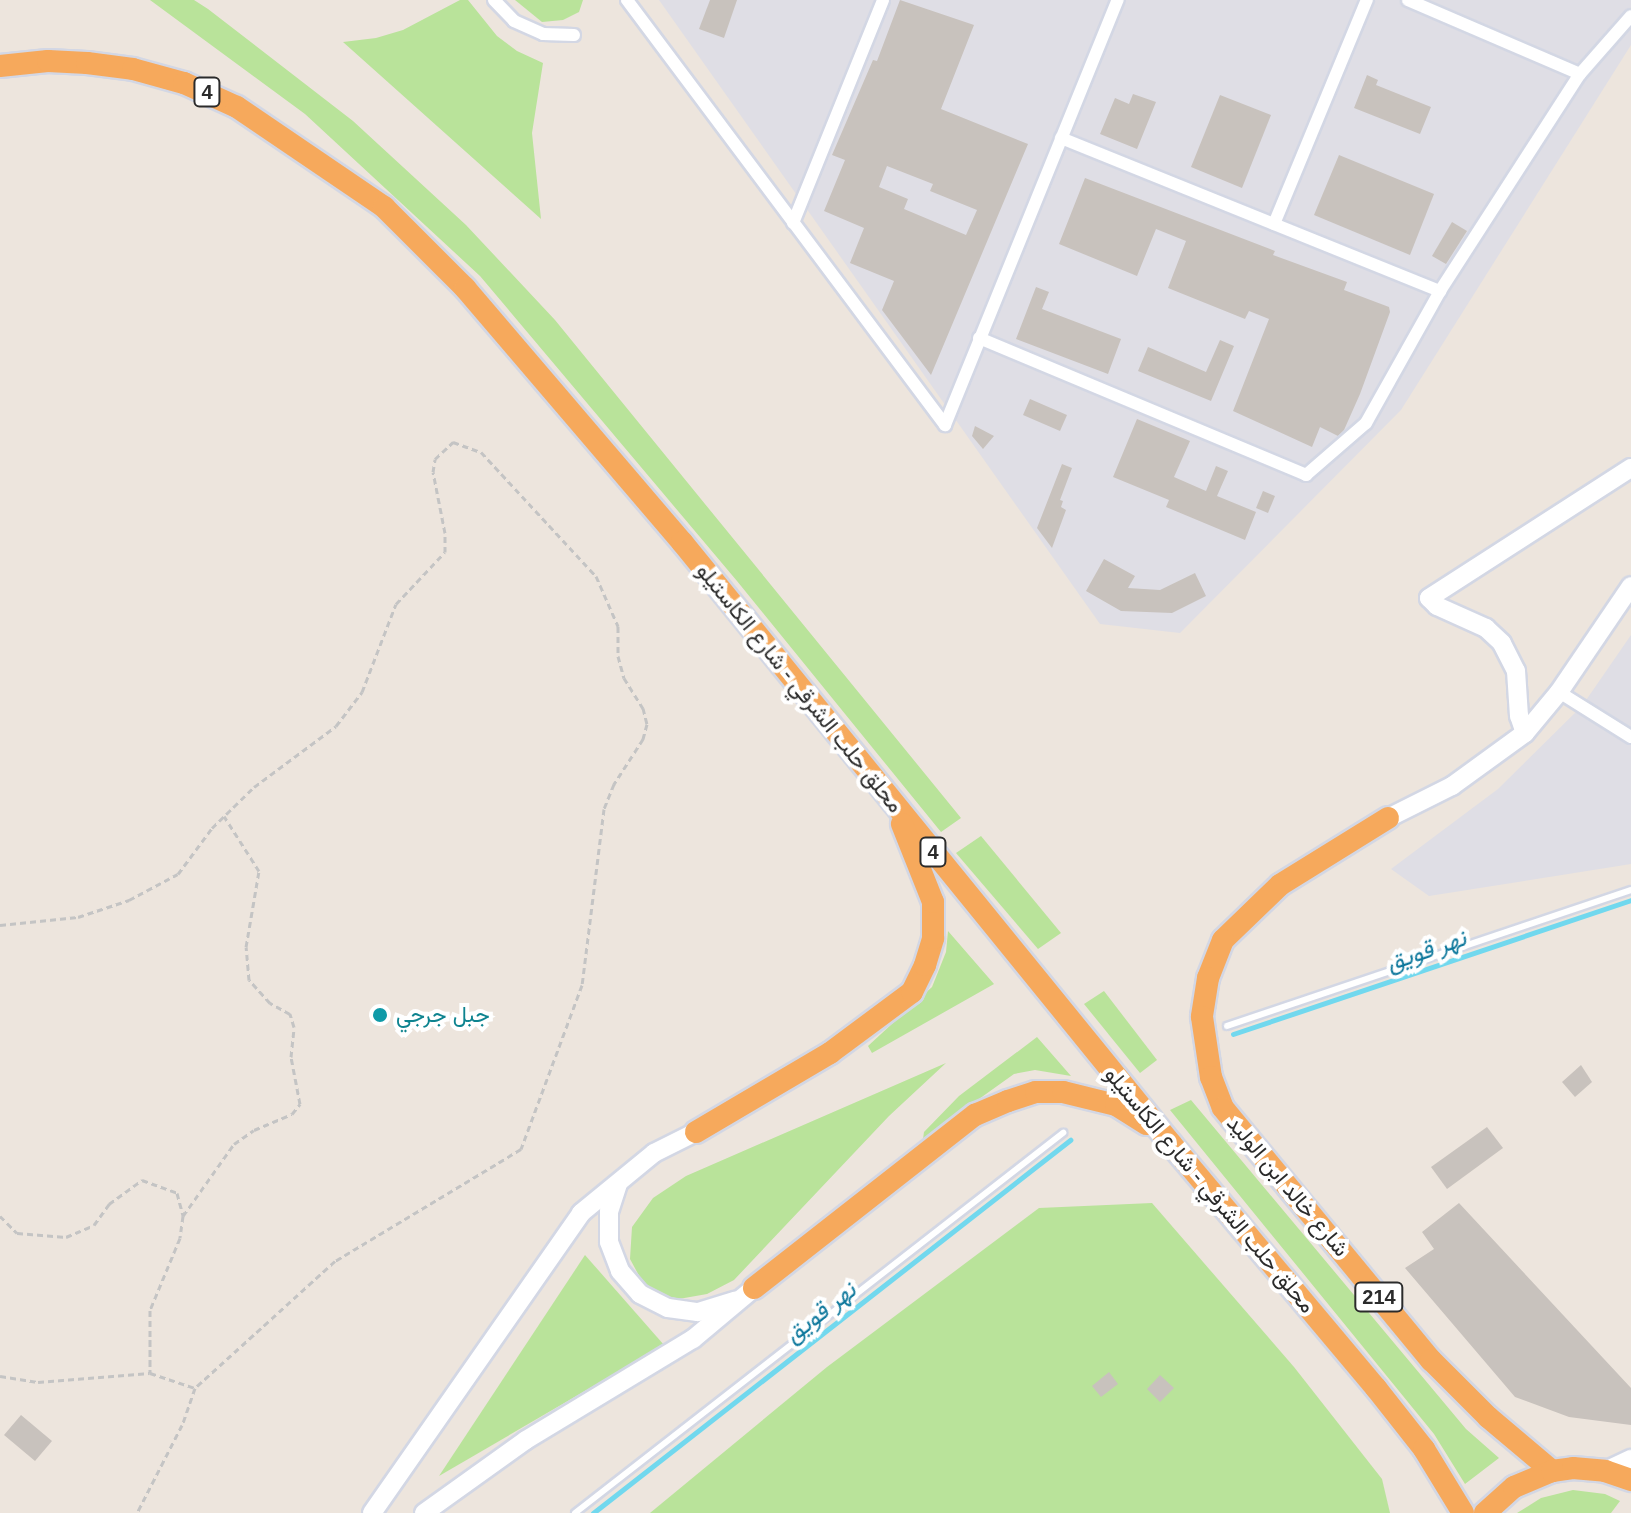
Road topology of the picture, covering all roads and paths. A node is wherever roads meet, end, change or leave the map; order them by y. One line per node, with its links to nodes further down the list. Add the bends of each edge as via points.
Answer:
1 (494, 0): 8 (street, via 529,28)
2 (627, 0): 12 (street)
3 (883, 0): 12 (street)
4 (1118, 0): 11 (street)
5 (1367, 0): 13 (street)
6 (1408, 0): 10 (street)
7 (1631, 16): 10 (street)
8 (574, 35)
9 (0, 66): 21 (highway, محلق حلب الشرقي - شارع الكاستيلو / 4, via 87,63 184,83 237,107 384,207 465,288 682,542)
10 (1580, 74): 14 (street)
11 (1061, 138): 13 (street); 15 (street)
12 (793, 223): 15 (street, via 945,425)
13 (1274, 224): 14 (street)
14 (1440, 291): 15 (street, via 1366,423 1306,475)
15 (979, 338)
16 (1631, 468): 19 (main road, via 1429,598 1486,628 1502,643 1516,671)
17 (1631, 586): 18 (main road)
18 (1559, 692): 19 (main road); 20 (street)
19 (1525, 733): 23 (main road, via 1452,786)
20 (1631, 737)
21 (895, 804): 27 (highway, via 933,902 933,938 912,992 830,1053); 29 (highway, محلق حلب الشرقي - شارع الكاستيلو / 4)
22 (224, 816): 25 (path, via 178,874 129,900 78,917); 32 (path, via 259,871 246,947 249,980 270,1003 290,1014 300,1104 292,1114 234,1144); 36 (path, via 351,709 396,604 445,552 435,459 453,442 481,452 596,576 618,626 624,678 647,724 604,809 582,985 521,1149 335,1261)
23 (1388, 818): 38 (highway, شارع خالد ابن الوليد / 214, via 1280,885 1223,940 1208,978 1202,1017 1207,1061 1223,1108 1431,1360)
24 (1631, 890): 26 (lane)
25 (0, 925)
26 (1227, 1026)
27 (696, 1132): 30 (main road, via 654,1153)
28 (1063, 1133): 44 (lane)
29 (1172, 1145): 33 (highway, via 1116,1105 1063,1092 1036,1092 1008,1101 975,1115); 45 (highway, محلق حلب الشرقي - شارع الكاستيلو / 4, via 1376,1388 1424,1449)
30 (618, 1181): 33 (main road, via 609,1211 609,1242 620,1271 640,1294 668,1308 698,1312 728,1305); 42 (main road, via 581,1213 553,1250)
31 (0, 1216): 32 (path, via 17,1233 66,1237 94,1225 109,1204 142,1180 177,1193)
32 (183, 1216): 34 (path, via 175,1256 150,1310)
33 (754, 1288): 43 (main road, via 693,1339 526,1440)
34 (150, 1373): 35 (path, via 38,1382); 36 (path)
35 (0, 1376)
36 (195, 1388): 41 (path)
37 (1631, 1459): 39 (main road)
38 (1552, 1471): 39 (highway); 46 (highway, via 1514,1487)
39 (1605, 1471): 40 (highway)
40 (1631, 1480)
41 (137, 1513)
42 (372, 1513)
43 (424, 1513)
44 (575, 1513)
45 (1463, 1513)
46 (1485, 1513)

